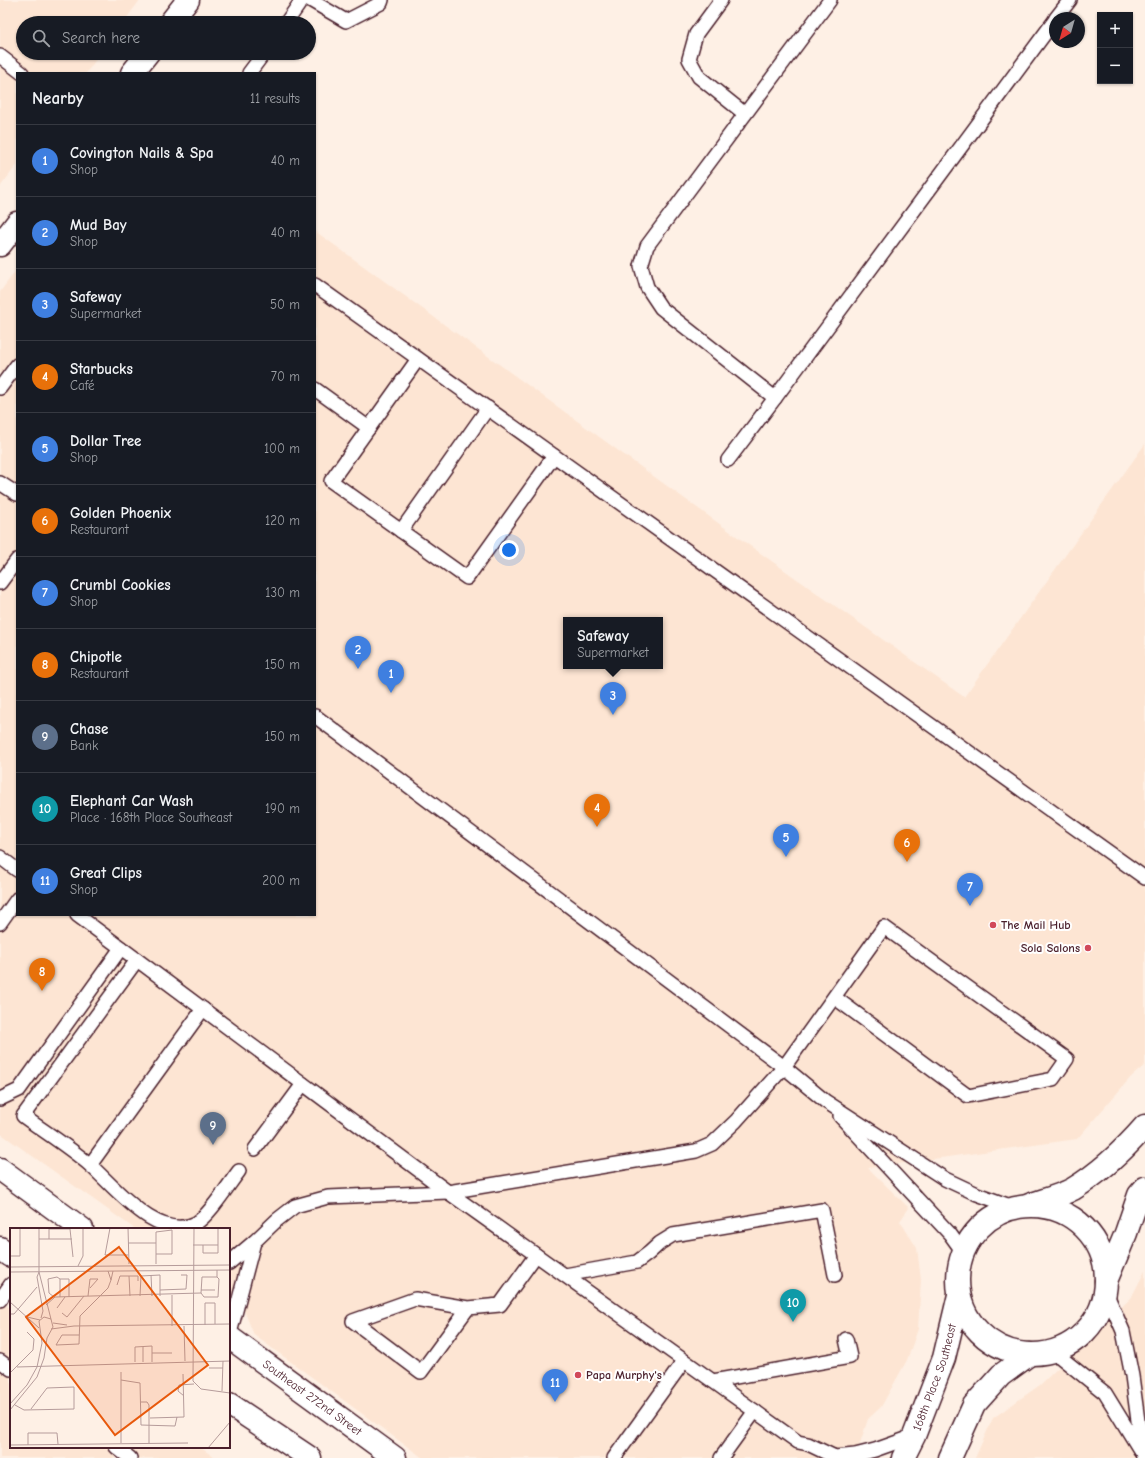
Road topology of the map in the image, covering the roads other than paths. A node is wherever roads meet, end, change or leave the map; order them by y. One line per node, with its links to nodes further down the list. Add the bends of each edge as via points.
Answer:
1 (188, 0): 9 (street)
2 (302, 0): 10 (lane)
3 (310, 0): 4 (lane, via 346,21 381,3)
4 (382, 0)
5 (721, 0): 18 (lane, via 696,34 689,58 699,77)
6 (830, 0): 18 (lane)
7 (1070, 0): 8 (lane)
8 (1061, 12)
9 (175, 16)
10 (291, 16)
11 (1049, 28): 26 (lane)
12 (0, 56): 15 (lane)
13 (142, 60): 16 (street)
14 (259, 60): 17 (lane)
15 (21, 72)
16 (133, 72)
17 (250, 72)
18 (744, 114): 26 (lane, via 647,246 641,266 647,287 661,308)
19 (16, 224): 20 (street)
20 (0, 245)
21 (316, 286): 22 (lane)
22 (418, 359): 27 (lane); 28 (lane)
23 (16, 365): 24 (lane)
24 (0, 388)
25 (316, 390): 28 (lane)
26 (776, 398): 30 (lane)
27 (488, 408): 29 (lane); 33 (lane)
28 (369, 428): 33 (lane, via 331,481)
29 (554, 456): 33 (lane, via 467,578); 39 (lane)
30 (728, 460)
31 (0, 483): 32 (lane)
32 (16, 493)
33 (401, 531)
34 (16, 561): 35 (lane)
35 (0, 583)
36 (316, 717): 47 (lane)
37 (0, 857): 38 (lane)
38 (16, 869)
39 (1145, 878)
40 (16, 900): 42 (lane)
41 (78, 916): 43 (lane)
42 (0, 923)
43 (121, 948): 44 (lane); 49 (lane, via 19,1090)
44 (137, 960): 46 (lane); 53 (lane, via 23,1116)
45 (834, 997): 45 (lane, via 884,927 1067,1059 1053,1079 968,1096); 47 (lane)
46 (203, 1009): 48 (lane); 53 (lane)
47 (784, 1067): 50 (lane); 57 (lane, via 736,1122 712,1144 696,1151)
48 (303, 1084): 52 (lane); 57 (lane)
49 (0, 1099)
50 (825, 1101): 58 (lane, via 945,1179 977,1194); 62 (lane, via 940,1223)
51 (1145, 1126): 58 (street, via 1107,1165 1072,1189)
52 (255, 1149)
53 (90, 1165): 55 (lane, via 143,1214 160,1224 183,1227 204,1218)
54 (0, 1169): 59 (street)
55 (239, 1172)
56 (1145, 1188): 69 (street, via 1140,1194)
57 (448, 1192): 60 (lane, via 328,1197 295,1206); 64 (lane)
58 (1021, 1207): 62 (street, via 988,1220 974,1234); 69 (street, via 1050,1208 1072,1217 1090,1233 1100,1251 1106,1270)
59 (81, 1228)
60 (254, 1242): 65 (lane); 73 (lane)
61 (0, 1248): 63 (street)
62 (963, 1252): 70 (street, via 959,1273)
63 (10, 1255)
64 (536, 1255): 66 (lane); 72 (lane, via 500,1305)
65 (230, 1262)
66 (565, 1275): 67 (lane, via 637,1262 673,1235 822,1210); 78 (lane)
67 (835, 1275)
68 (10, 1285): 71 (lane)
69 (1105, 1286): 76 (street, via 1101,1307 1094,1322 1083,1335); 87 (lane, via 1123,1331 1132,1376)
70 (959, 1295): 77 (street, via 969,1318 985,1336 1006,1350); 84 (street, 168th Place Southeast, via 944,1358)
71 (0, 1300)
72 (468, 1308): 72 (lane, via 421,1372 353,1321 415,1299)
73 (230, 1333)
74 (230, 1338): 90 (street, Southeast 272nd Street)
75 (846, 1339): 81 (lane, via 850,1357)
76 (1054, 1352): 77 (street); 87 (lane, via 1105,1393)
77 (1030, 1354): 95 (street, via 1001,1375 974,1405)
78 (684, 1360): 81 (lane); 91 (lane)
79 (0, 1361): 80 (lane)
80 (10, 1368)
81 (713, 1381): 83 (lane)
82 (230, 1405): 89 (street)
83 (755, 1411): 85 (lane, via 798,1442); 92 (lane)
84 (914, 1436): 85 (lane, via 875,1450 835,1457); 94 (street, 168th Place Southeast)
85 (808, 1444): 93 (lane)
86 (117, 1448): 88 (lane)
87 (1142, 1456)
88 (130, 1458)
89 (310, 1458)
90 (395, 1458)
91 (614, 1458)
92 (721, 1458)
93 (811, 1458)
94 (903, 1458)
95 (950, 1458)

